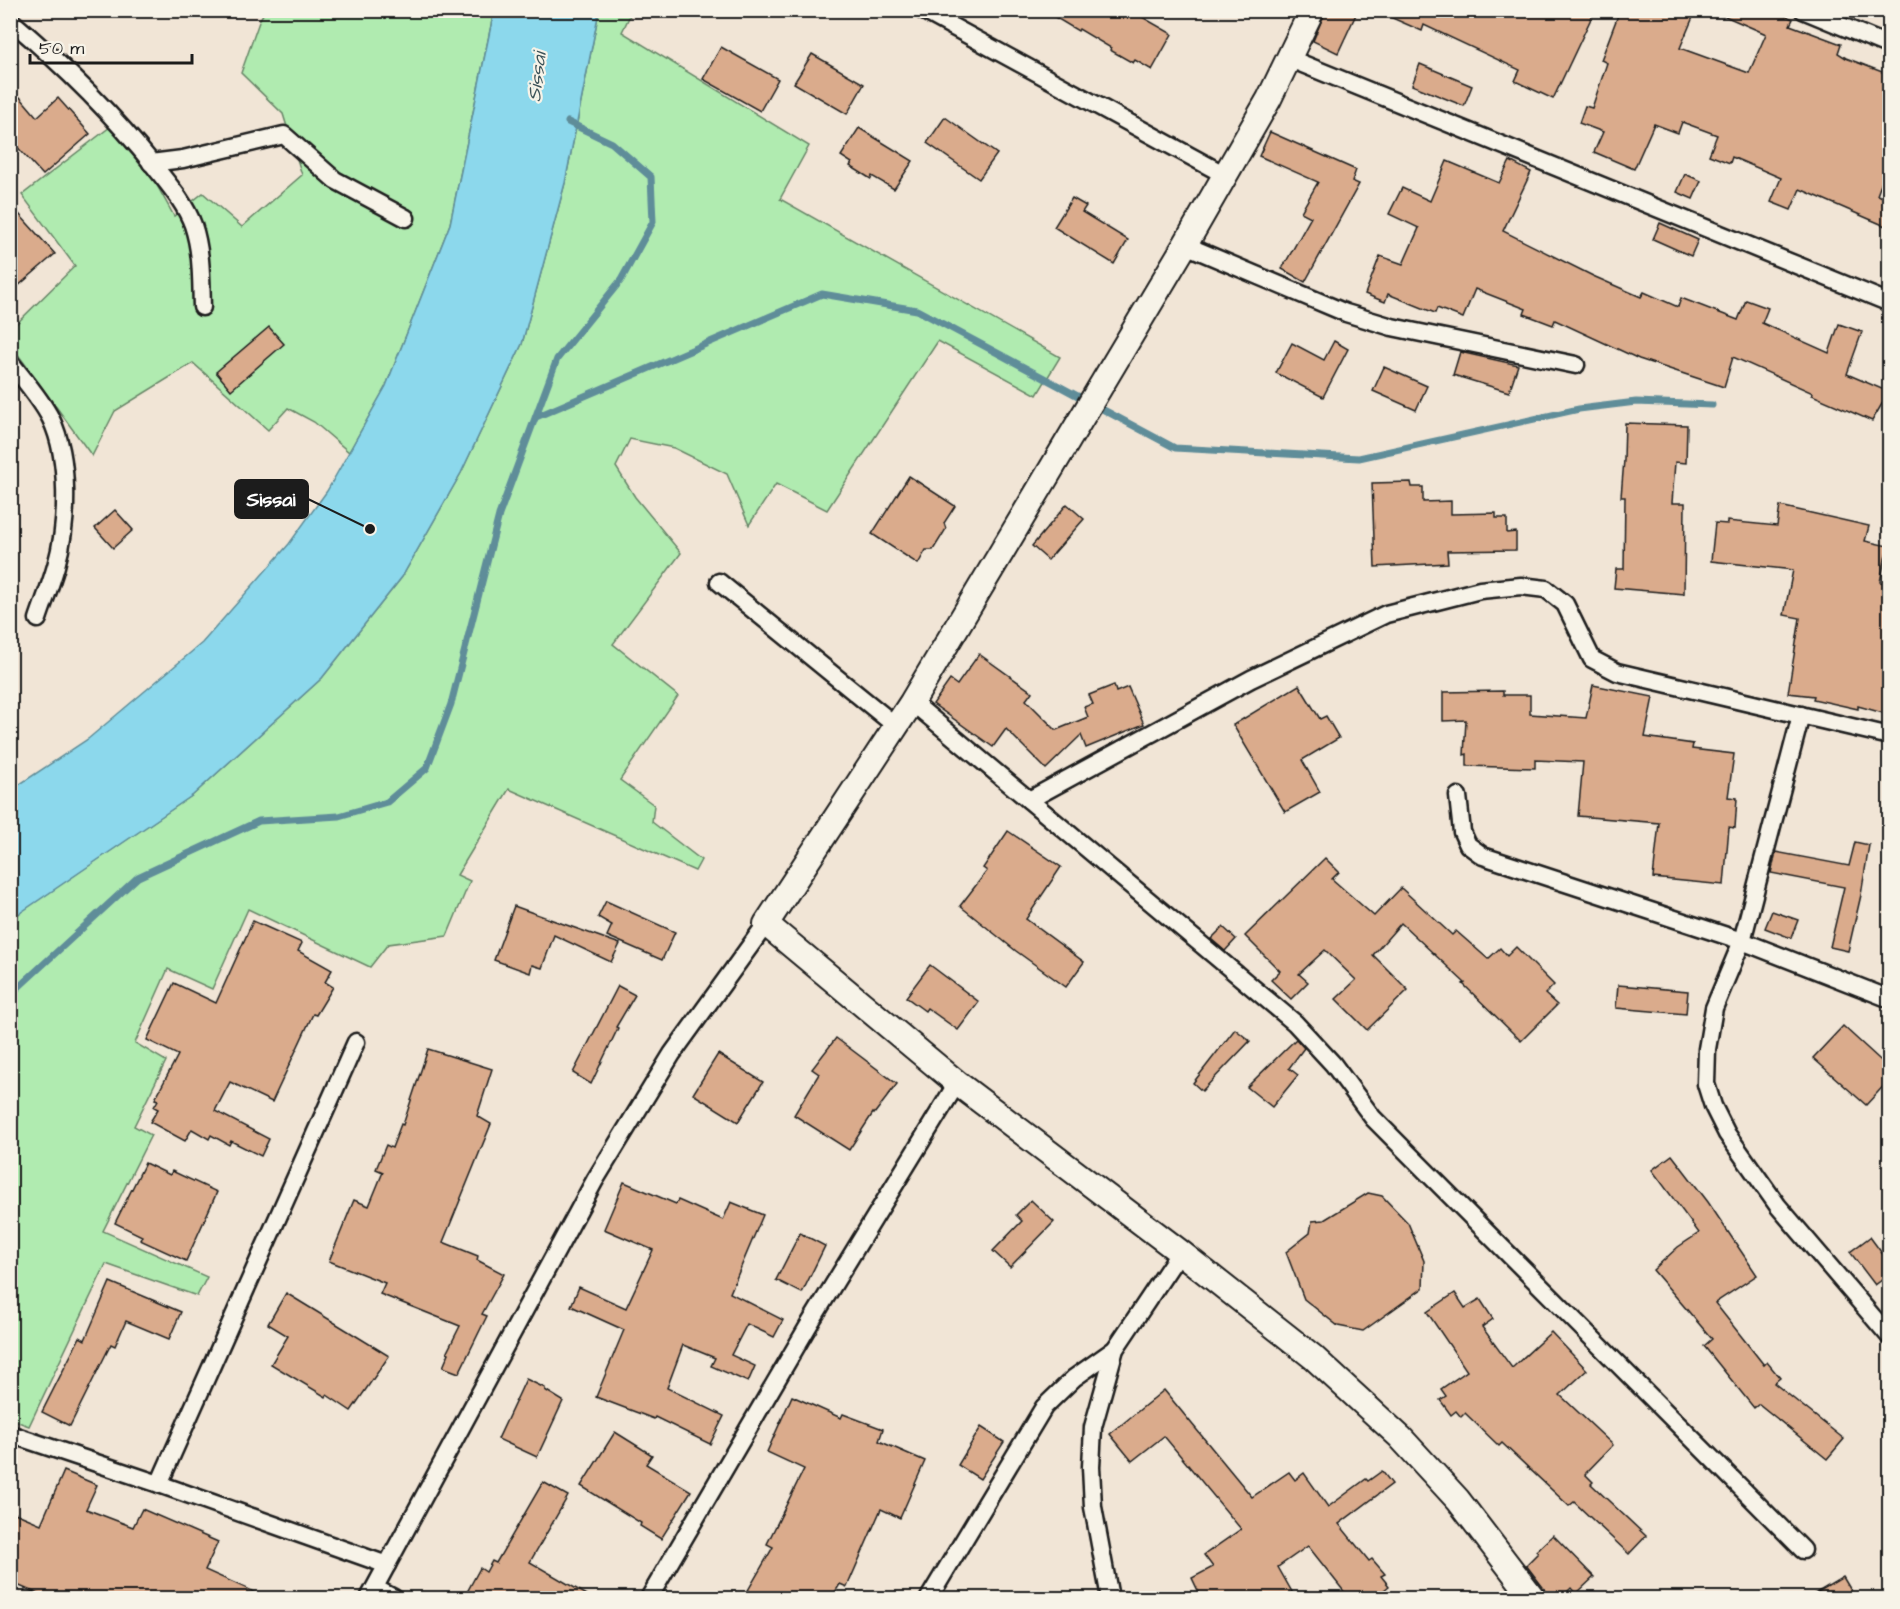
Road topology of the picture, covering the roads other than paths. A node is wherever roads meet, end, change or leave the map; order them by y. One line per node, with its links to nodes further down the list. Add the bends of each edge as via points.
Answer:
1 (922, 10): 8 (street)
2 (1312, 10): 6 (street)
3 (1803, 10): 5 (street)
4 (10, 20): 7 (street, via 58,60)
5 (1890, 46)
6 (1288, 58): 8 (street); 11 (street)
7 (151, 163): 9 (street, via 284,135 335,180); 12 (street, via 192,223 201,256)
8 (1226, 175): 10 (street)
9 (406, 218)
10 (1185, 245): 14 (street, via 1346,313 1392,327); 17 (street)
11 (1890, 303)
12 (202, 306)
13 (10, 362): 16 (street, via 51,419 64,478 57,565)
14 (1576, 365)
15 (719, 582): 19 (street)
16 (38, 619)
17 (912, 702): 19 (street); 22 (street)
18 (1801, 715): 20 (street); 22 (street, via 1617,672 1592,659 1565,603 1546,589 1521,586 1480,590 1386,614 1251,679); 24 (street)
19 (896, 726): 23 (street)
20 (1890, 736)
21 (1458, 796): 24 (street, via 1462,832 1468,845 1483,856)
22 (1029, 800): 33 (street, via 1295,1023 1333,1064 1373,1118)
23 (766, 924): 27 (street); 34 (street, via 672,1054 595,1180)
24 (1742, 941): 25 (street); 29 (street, via 1714,1008 1706,1084 1713,1106 1727,1134 1778,1206)
25 (1890, 999)
26 (356, 1042): 32 (street)
27 (957, 1083): 28 (street); 37 (street, via 810,1323)
28 (1180, 1251): 30 (street); 40 (street, via 1313,1357 1400,1437 1458,1500)
29 (1890, 1337)
30 (1115, 1350): 38 (street, via 1074,1378 1044,1407); 39 (street, via 1093,1427 1091,1467 1093,1507)
31 (10, 1434): 32 (street)
32 (159, 1484): 34 (street)
33 (1803, 1550)
34 (387, 1565): 35 (street)
35 (372, 1593): 36 (street)
36 (394, 1599)
37 (649, 1599)
38 (929, 1599)
39 (1110, 1599)
40 (1533, 1599)

